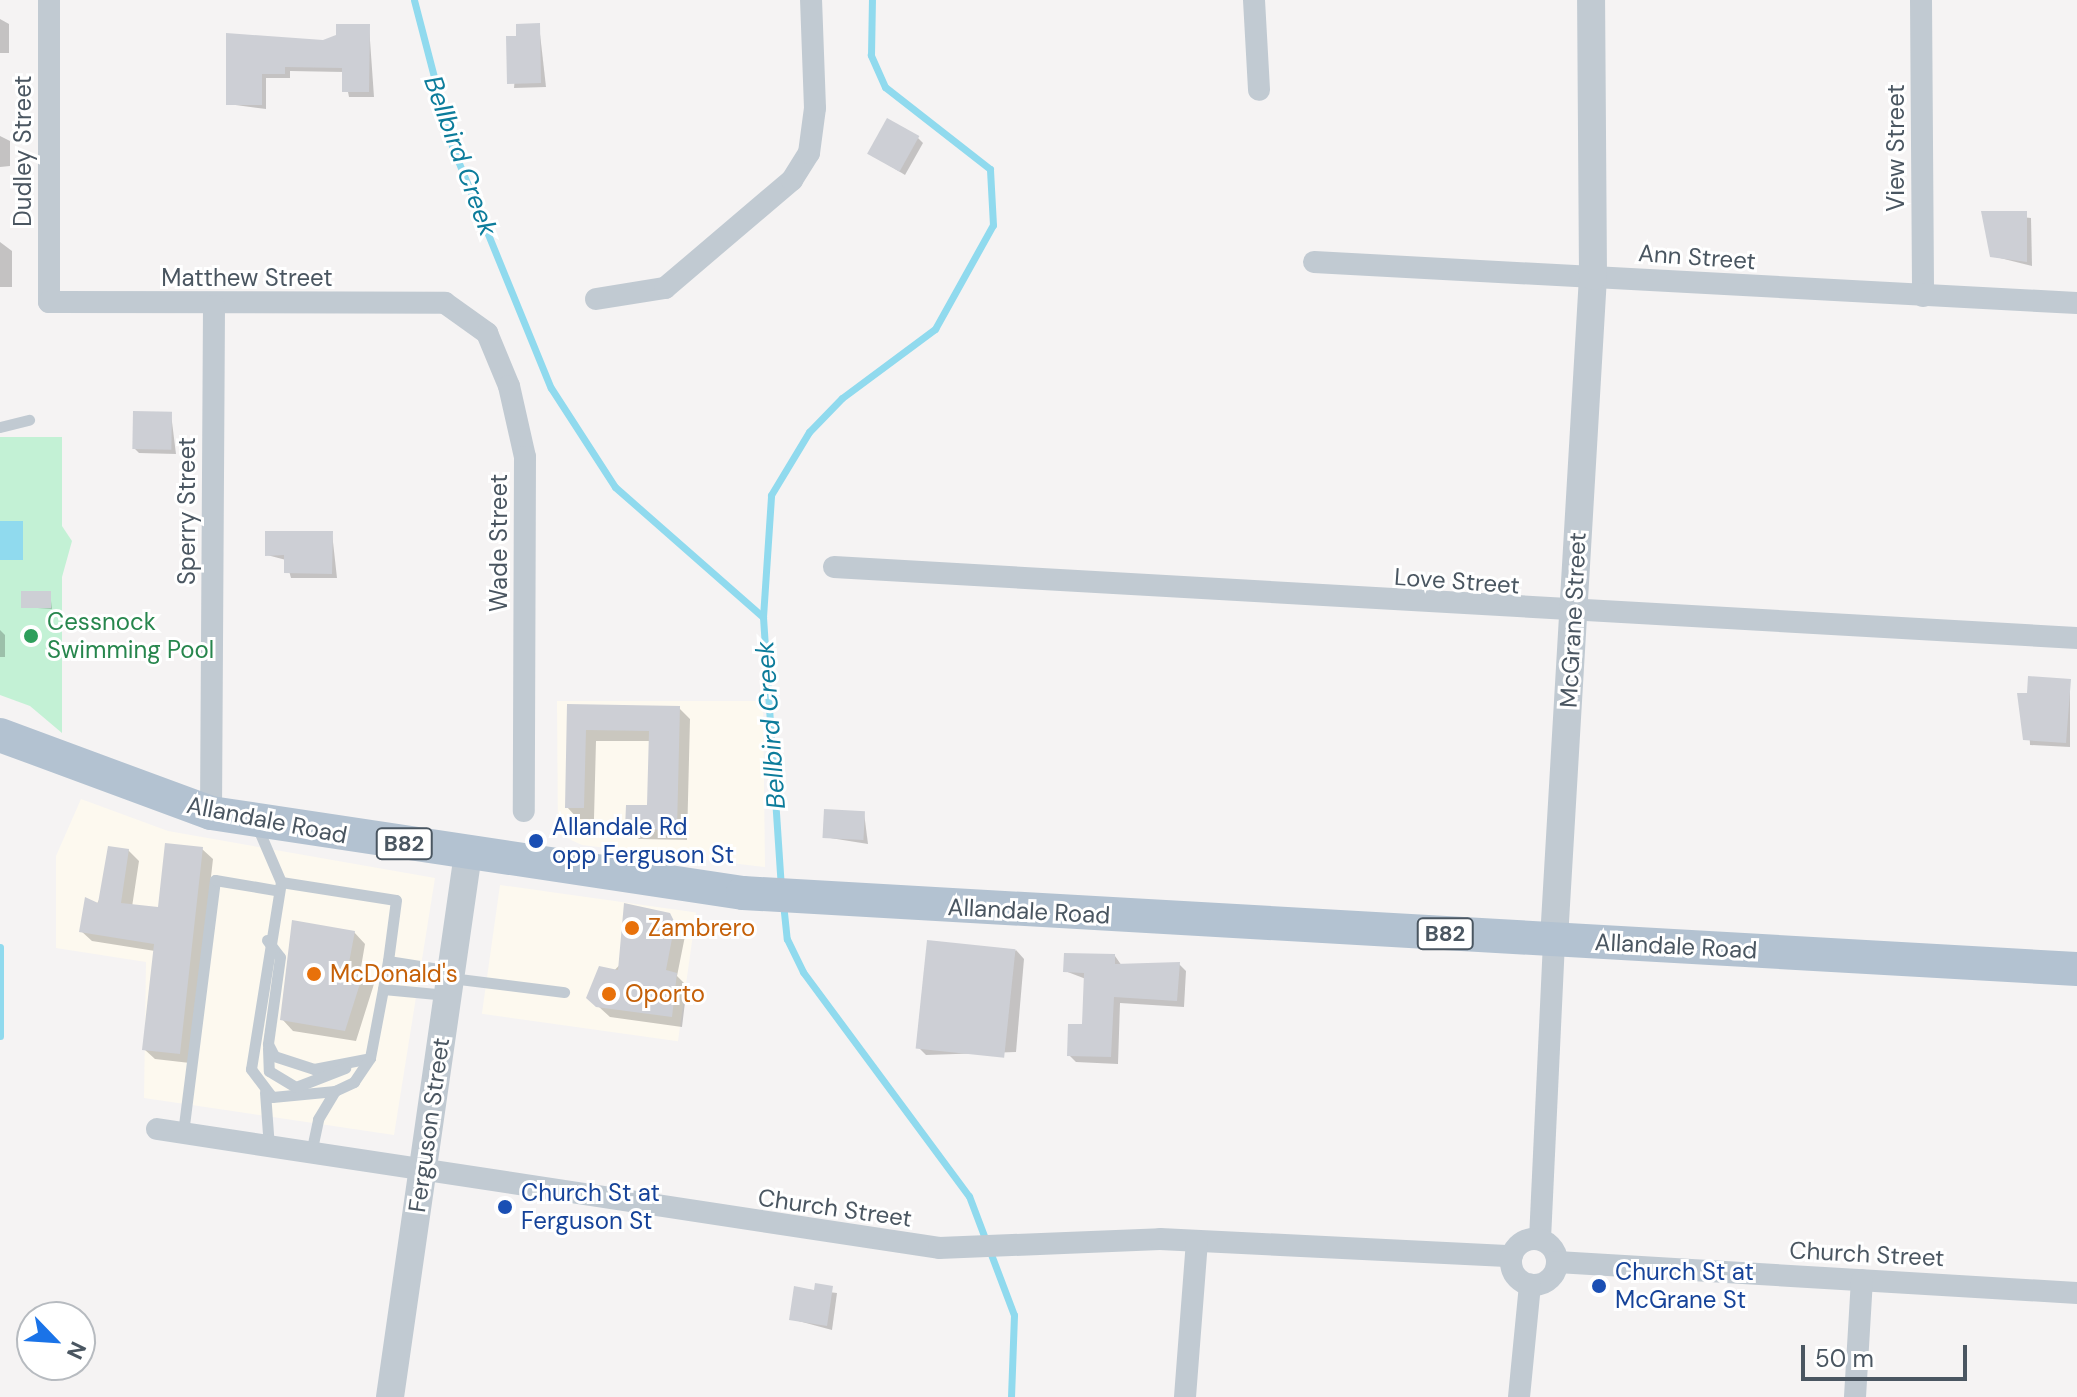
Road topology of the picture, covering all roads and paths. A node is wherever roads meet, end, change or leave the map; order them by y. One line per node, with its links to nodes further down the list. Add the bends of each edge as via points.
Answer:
1 (49, 0): 11 (street, Dudley Street)
2 (811, 0): 10 (street, via 815,108 809,153 792,180 665,288)
3 (1254, 0): 6 (street)
4 (1591, 0): 8 (street, McGrane Street)
5 (1921, 0): 9 (street, View Street)
6 (1259, 90)
7 (1314, 262): 8 (street, Ann Street)
8 (1593, 276): 9 (street, Ann Street); 18 (street, McGrane Street)
9 (1923, 296): 13 (street, Ann Street)
10 (596, 299)
11 (49, 302): 14 (street, Matthew Street)
12 (445, 303): 14 (street, Matthew Street); 21 (street, Wade Street, via 487,333 509,386 525,457)
13 (2077, 303)
14 (214, 306): 22 (street, Sperry Street)
15 (29, 420): 16 (lane)
16 (0, 427)
17 (834, 567): 18 (street, Love Street)
18 (1573, 615): 19 (street, Love Street); 26 (street, McGrane Street)
19 (2077, 638)
20 (0, 735): 22 (main road, Allandale Road / B82)
21 (524, 811)
22 (211, 813): 23 (main road, Allandale Road / B82)
23 (255, 821): 24 (main road, Allandale Road / B82); 25 (lane)
24 (468, 854): 26 (main road, Allandale Road / B82, via 813,899); 30 (street, Ferguson Street)
25 (278, 886): 27 (lane); 28 (lane, via 396,900); 39 (lane, via 215,880)
26 (1554, 939): 29 (main road, Allandale Road / B82); 43 (street, McGrane Street)
27 (267, 940): 33 (lane, via 280,957); 37 (lane, via 251,1069)
28 (388, 961): 30 (lane); 31 (lane)
29 (2077, 969)
30 (449, 981): 31 (lane); 32 (lane); 42 (street, Ferguson Street)
31 (383, 989): 34 (lane)
32 (564, 992)
33 (268, 1044): 35 (lane, via 285,1064); 35 (lane, via 269,1071 283,1083 307,1087)
34 (370, 1058): 35 (lane); 36 (lane, via 354,1082)
35 (346, 1067)
36 (335, 1091): 37 (lane, via 292,1100); 41 (lane, via 318,1119)
37 (265, 1092): 40 (lane)
38 (157, 1129): 39 (street, Church Street)
39 (183, 1133): 40 (street, Church Street)
40 (269, 1149): 41 (street, Church Street)
41 (311, 1155): 42 (street, Church Street)
42 (422, 1173): 44 (street, Church Street, via 965,1248); 50 (street, Ferguson Street)
43 (1540, 1239): 45 (street, via 1523,1242); 46 (street)
44 (1197, 1241): 45 (street, Church Street); 51 (street)
45 (1512, 1256): 48 (street, via 1516,1276)
46 (1557, 1262): 47 (street, Church Street); 48 (street, via 1549,1280)
47 (1862, 1280): 49 (street, Church Street); 53 (street)
48 (1530, 1285): 52 (street)
49 (2077, 1293)
50 (390, 1397)
51 (1185, 1397)
52 (1519, 1397)
53 (1855, 1397)

